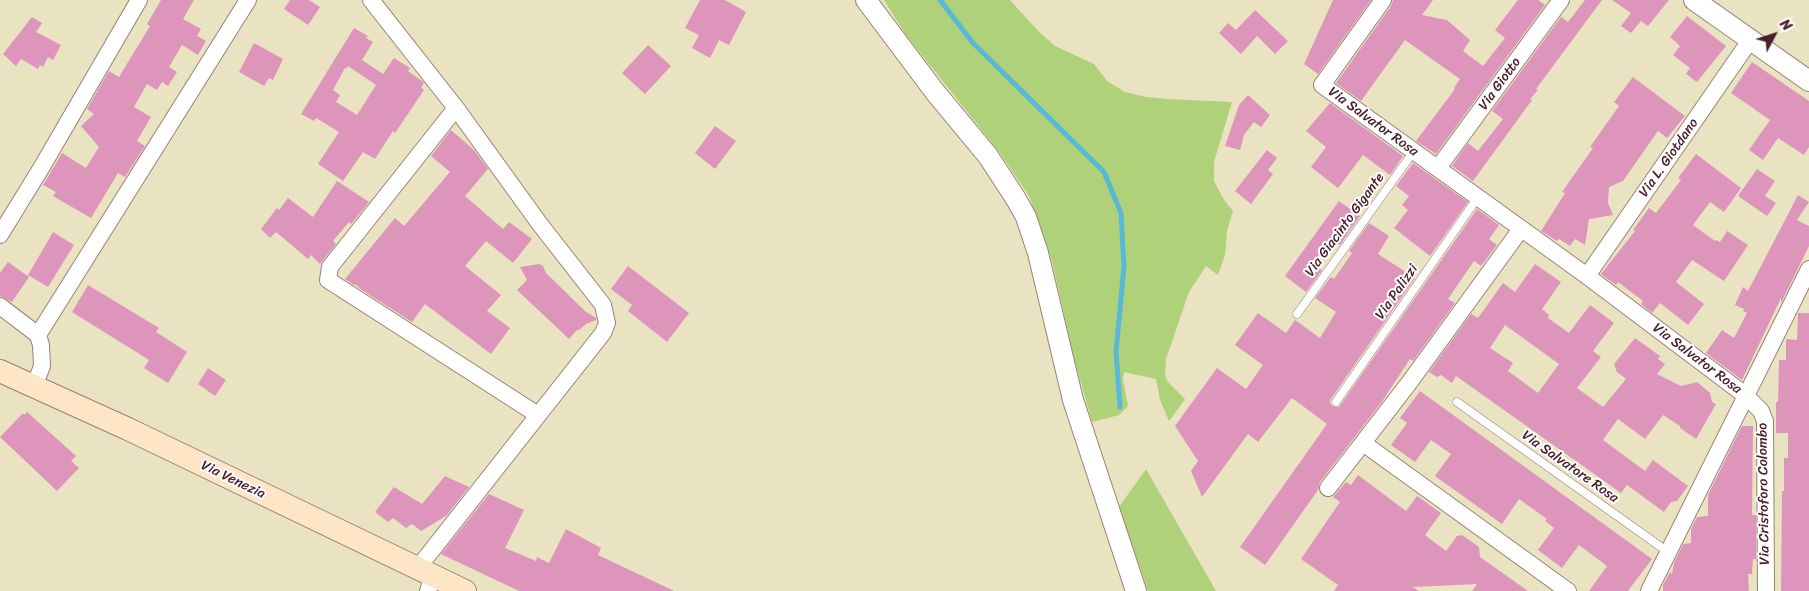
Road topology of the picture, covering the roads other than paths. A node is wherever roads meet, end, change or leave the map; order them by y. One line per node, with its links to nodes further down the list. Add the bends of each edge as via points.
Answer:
1 (139, 0): 15 (street)
2 (248, 0): 20 (street)
3 (371, 0): 10 (street)
4 (866, 0): 32 (street, via 988,156 1026,218 1038,253 1073,400)
5 (1383, 0): 11 (street, Via Salvator Rosa, via 1322,85)
6 (1561, 0): 12 (street, Via Giotto)
7 (1700, 2): 8 (street)
8 (1751, 39): 9 (street); 17 (street, Via L. Giotdano)
9 (1809, 81)
10 (456, 108): 26 (street, via 603,305 607,323 603,333); 26 (street, via 330,267 328,280)
11 (1414, 151): 12 (street, Via Salvator Rosa); 19 (lane, Via Giacinto Gigante)
12 (1438, 168): 13 (street, Via Salvator Rosa)
13 (1478, 196): 14 (street, Via Salvator Rosa); 24 (lane, Via Palizzi)
14 (1521, 228): 17 (street, Via Salvator Rosa); 27 (street)
15 (0, 235)
16 (1809, 269): 23 (street)
17 (1587, 276): 23 (street, Via Salvator Rosa)
18 (0, 306): 20 (street)
19 (1297, 314)
20 (38, 335): 22 (street, via 42,366)
21 (0, 371): 22 (main road, Via Venezia)
22 (34, 387): 30 (main road, Via Venezia, via 128,429)
23 (1745, 395): 29 (street, Via Salvator Rosa); 35 (street, Via Cristoforo Colombo, via 1761,411 1765,421)
24 (1336, 402)
25 (1457, 402): 29 (lane, Via Salvatore Rosa)
26 (538, 415): 30 (street)
27 (1363, 443): 28 (street); 33 (street)
28 (1328, 488)
29 (1668, 552): 34 (street, Via Salvator Rosa)
30 (426, 579): 31 (main road, Via Venezia)
31 (465, 591)
32 (1136, 591)
33 (1568, 591)
34 (1649, 591)
35 (1766, 591)

